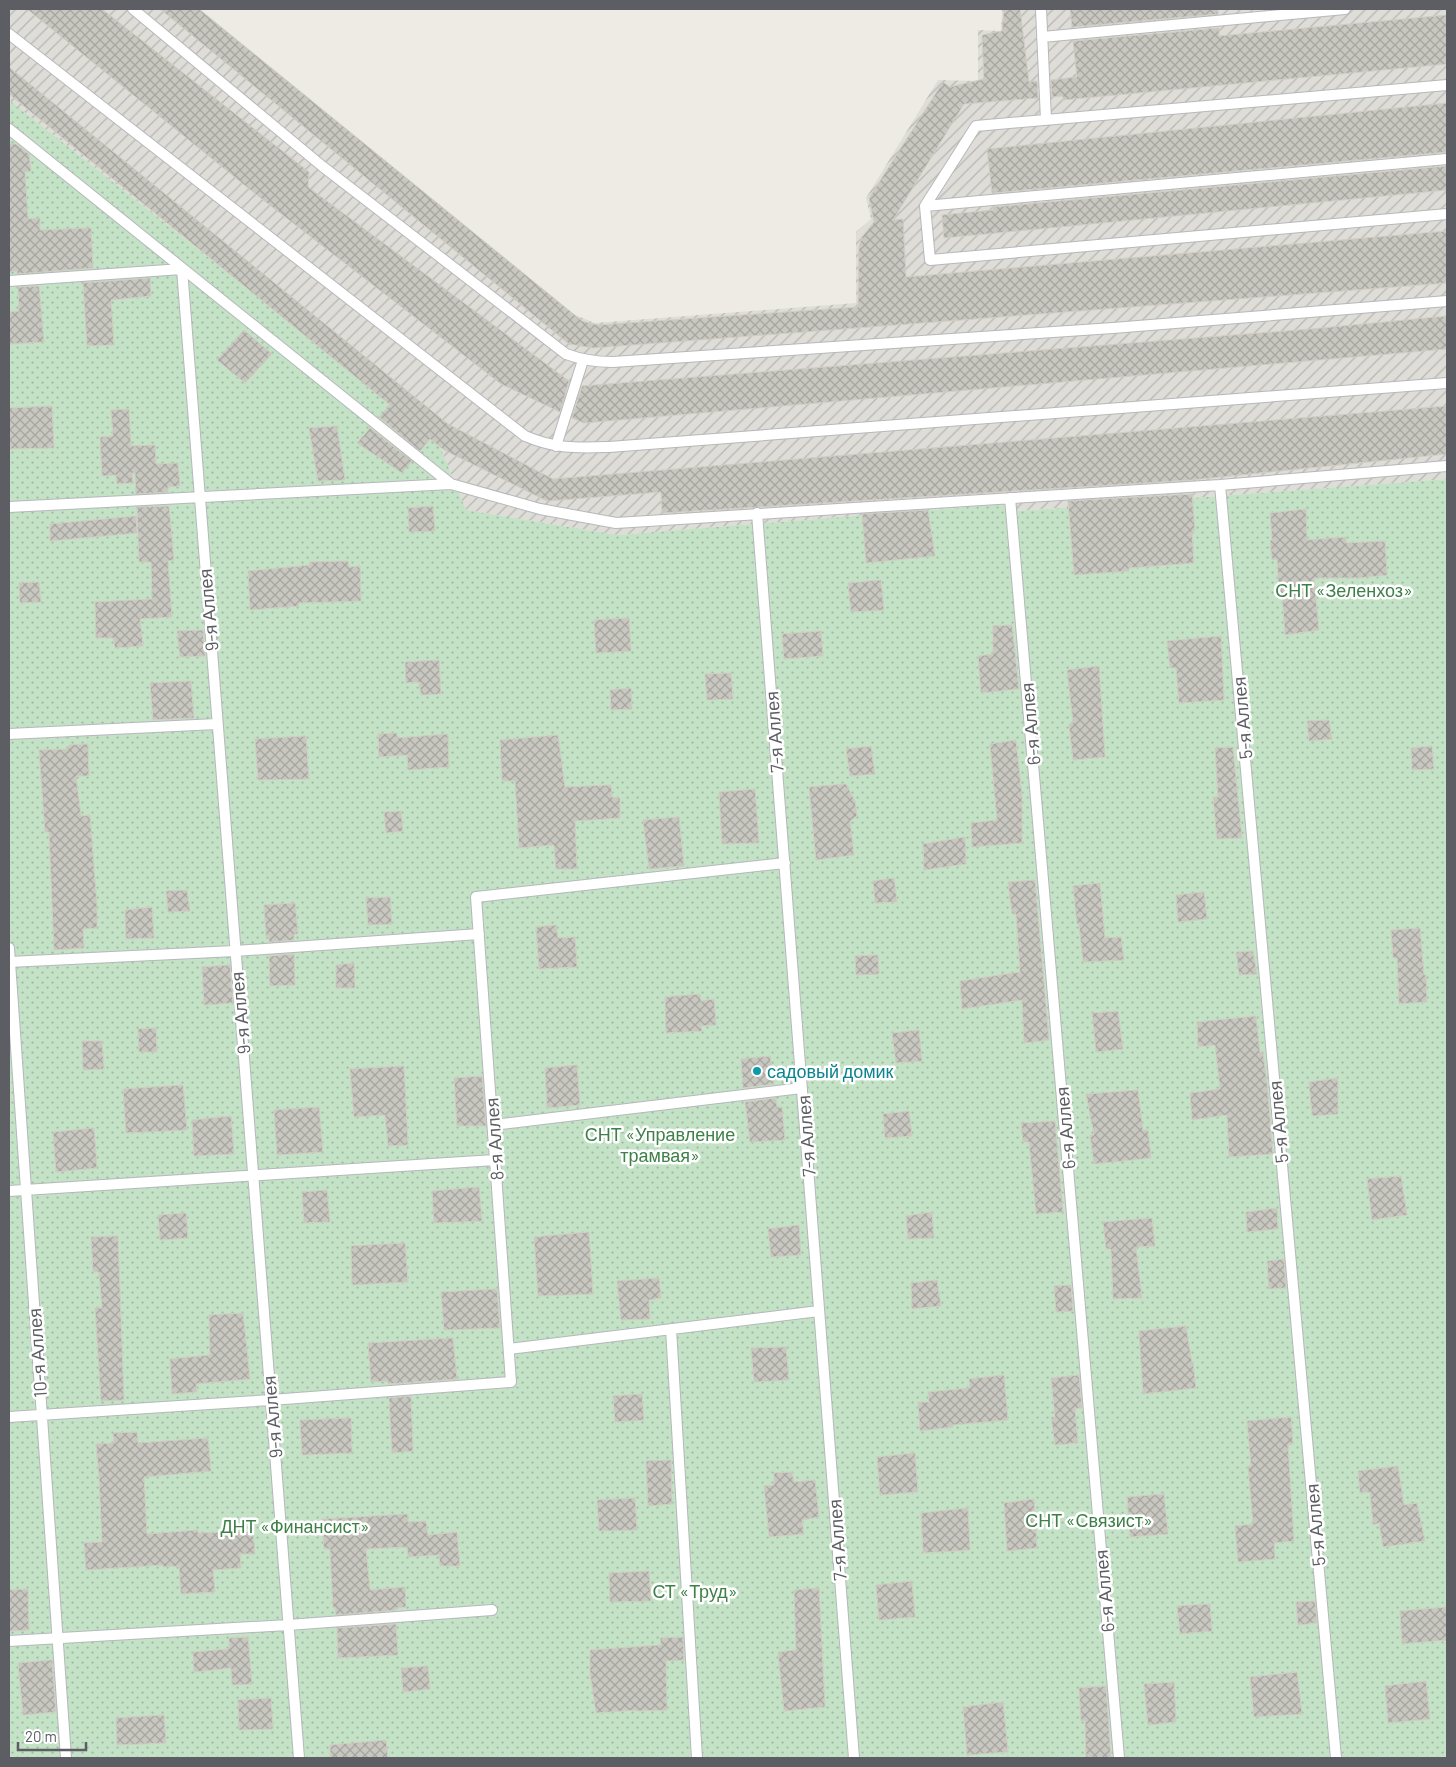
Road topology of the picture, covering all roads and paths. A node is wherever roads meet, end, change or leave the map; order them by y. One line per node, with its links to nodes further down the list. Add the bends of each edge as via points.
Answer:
1 (133, 9): 15 (lane, via 322,166 566,354)
2 (1041, 9): 5 (lane)
3 (1345, 9): 5 (lane)
4 (9, 34): 17 (lane, via 525,436)
5 (1042, 36): 7 (lane)
6 (1447, 85): 7 (lane)
7 (1046, 120): 10 (lane, via 976,126)
8 (9, 129): 12 (lane)
9 (1447, 159): 10 (lane)
10 (925, 206): 11 (lane, via 930,260)
11 (1447, 214)
12 (182, 269): 13 (lane); 19 (lane); 21 (lane, 9-я Аллея)
13 (9, 281)
14 (1447, 301): 15 (lane, via 1103,329 613,362)
15 (583, 360): 17 (lane)
16 (1447, 383): 17 (lane, via 619,446)
17 (556, 446)
18 (1447, 466): 20 (lane)
19 (451, 484): 21 (lane); 24 (lane, via 540,509 616,523)
20 (1220, 485): 22 (lane); 53 (lane, 5-я Аллея)
21 (200, 497): 23 (lane); 25 (lane, 9-я Аллея)
22 (1010, 498): 24 (lane); 52 (lane, 6-я Аллея)
23 (9, 506)
24 (758, 513): 27 (lane, 7-я Аллея)
25 (218, 724): 26 (lane); 30 (lane, 9-я Аллея)
26 (9, 734)
27 (785, 863): 28 (lane, 8-я Аллея, via 476,897); 32 (lane, 7-я Аллея)
28 (479, 934): 30 (lane); 33 (lane, 8-я Аллея)
29 (9, 948): 31 (lane, 10-я Аллея)
30 (235, 951): 31 (lane); 35 (lane, 9-я Аллея)
31 (9, 962): 36 (lane, 10-я Аллея)
32 (802, 1088): 33 (lane); 38 (lane, 7-я Аллея)
33 (493, 1125): 34 (lane, 8-я Аллея)
34 (495, 1160): 35 (lane); 40 (lane, 8-я Аллея)
35 (253, 1176): 36 (lane); 41 (lane, 9-я Аллея)
36 (26, 1190): 37 (lane); 42 (lane, 10-я Аллея)
37 (9, 1191)
38 (819, 1311): 39 (lane); 51 (lane, 7-я Аллея)
39 (671, 1329): 40 (lane); 50 (lane)
40 (509, 1349): 41 (lane, 8-я Аллея, via 512,1382)
41 (270, 1400): 42 (lane); 45 (lane, 9-я Аллея)
42 (42, 1415): 43 (lane); 46 (lane, 10-я Аллея)
43 (9, 1417)
44 (492, 1610): 45 (lane)
45 (288, 1626): 46 (lane); 49 (lane, 9-я Аллея)
46 (57, 1638): 47 (lane); 48 (lane, 10-я Аллея)
47 (9, 1641)
48 (66, 1758)
49 (299, 1758)
50 (697, 1758)
51 (854, 1758)
52 (1119, 1758)
53 (1336, 1758)

